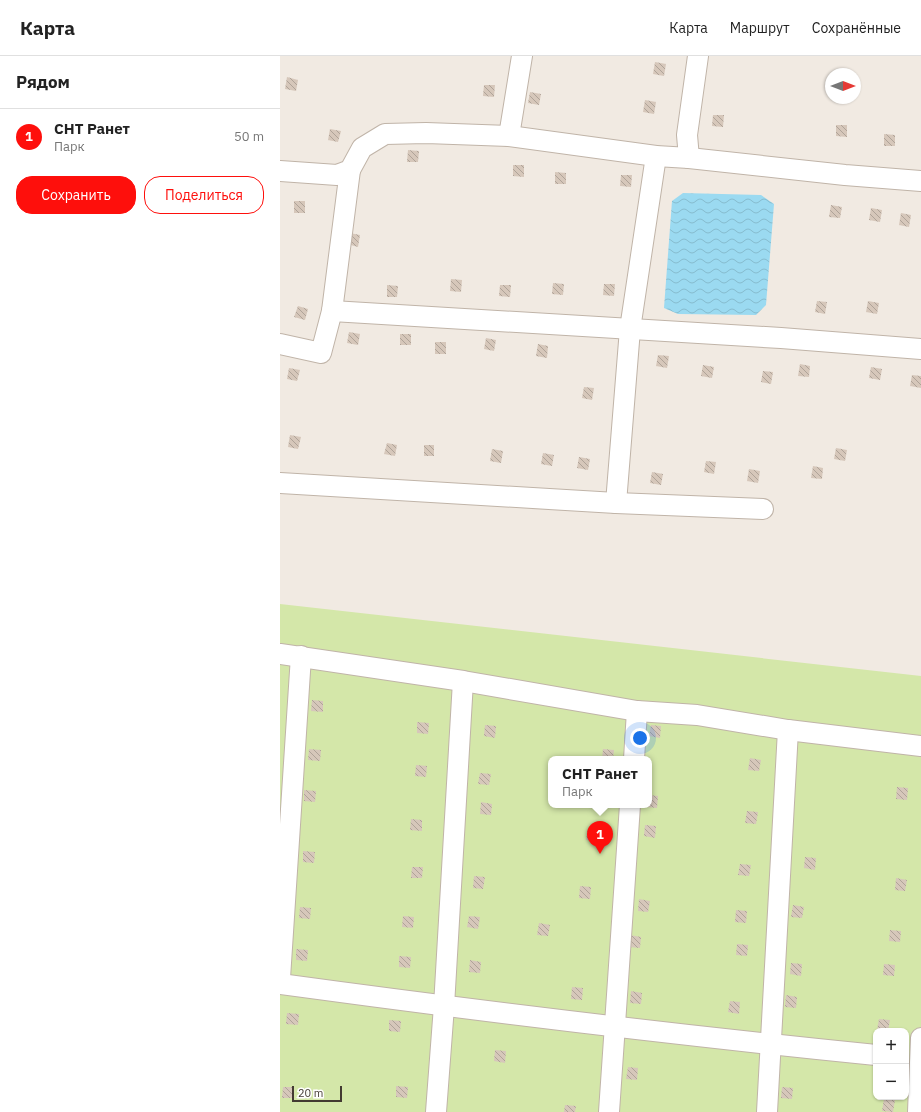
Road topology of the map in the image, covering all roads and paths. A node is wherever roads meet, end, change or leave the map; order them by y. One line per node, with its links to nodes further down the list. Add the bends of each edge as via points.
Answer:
1 (522, 56): 3 (lane)
2 (698, 56): 5 (lane, via 687,135)
3 (509, 136): 4 (lane); 6 (lane, via 385,134 362,148)
4 (656, 156): 5 (lane); 10 (lane)
5 (688, 158): 8 (lane, via 845,175)
6 (350, 170): 7 (lane, via 337,175); 9 (lane)
7 (280, 171)
8 (921, 180)
9 (332, 310): 10 (lane); 11 (lane, via 321,353)
10 (630, 329): 12 (lane); 14 (lane)
11 (280, 344)
12 (921, 349)
13 (280, 483): 14 (lane)
14 (616, 504): 15 (lane)
15 (763, 509)
16 (280, 654): 17 (lane)
17 (301, 656): 18 (lane); 24 (lane)
18 (463, 681): 19 (lane); 26 (lane)
19 (637, 711): 20 (lane, via 697,715); 22 (lane)
20 (788, 730): 21 (lane); 29 (lane)
21 (921, 746)
22 (634, 756)
23 (630, 808): 27 (lane)
24 (280, 978)
25 (280, 984): 26 (lane)
26 (444, 1006): 27 (lane); 32 (lane)
27 (615, 1026): 29 (lane); 33 (lane)
28 (921, 1038): 31 (lane)
29 (772, 1045): 30 (lane); 34 (lane)
30 (873, 1055)
31 (916, 1060): 35 (lane)
32 (436, 1112)
33 (609, 1112)
34 (767, 1112)
35 (918, 1112)

